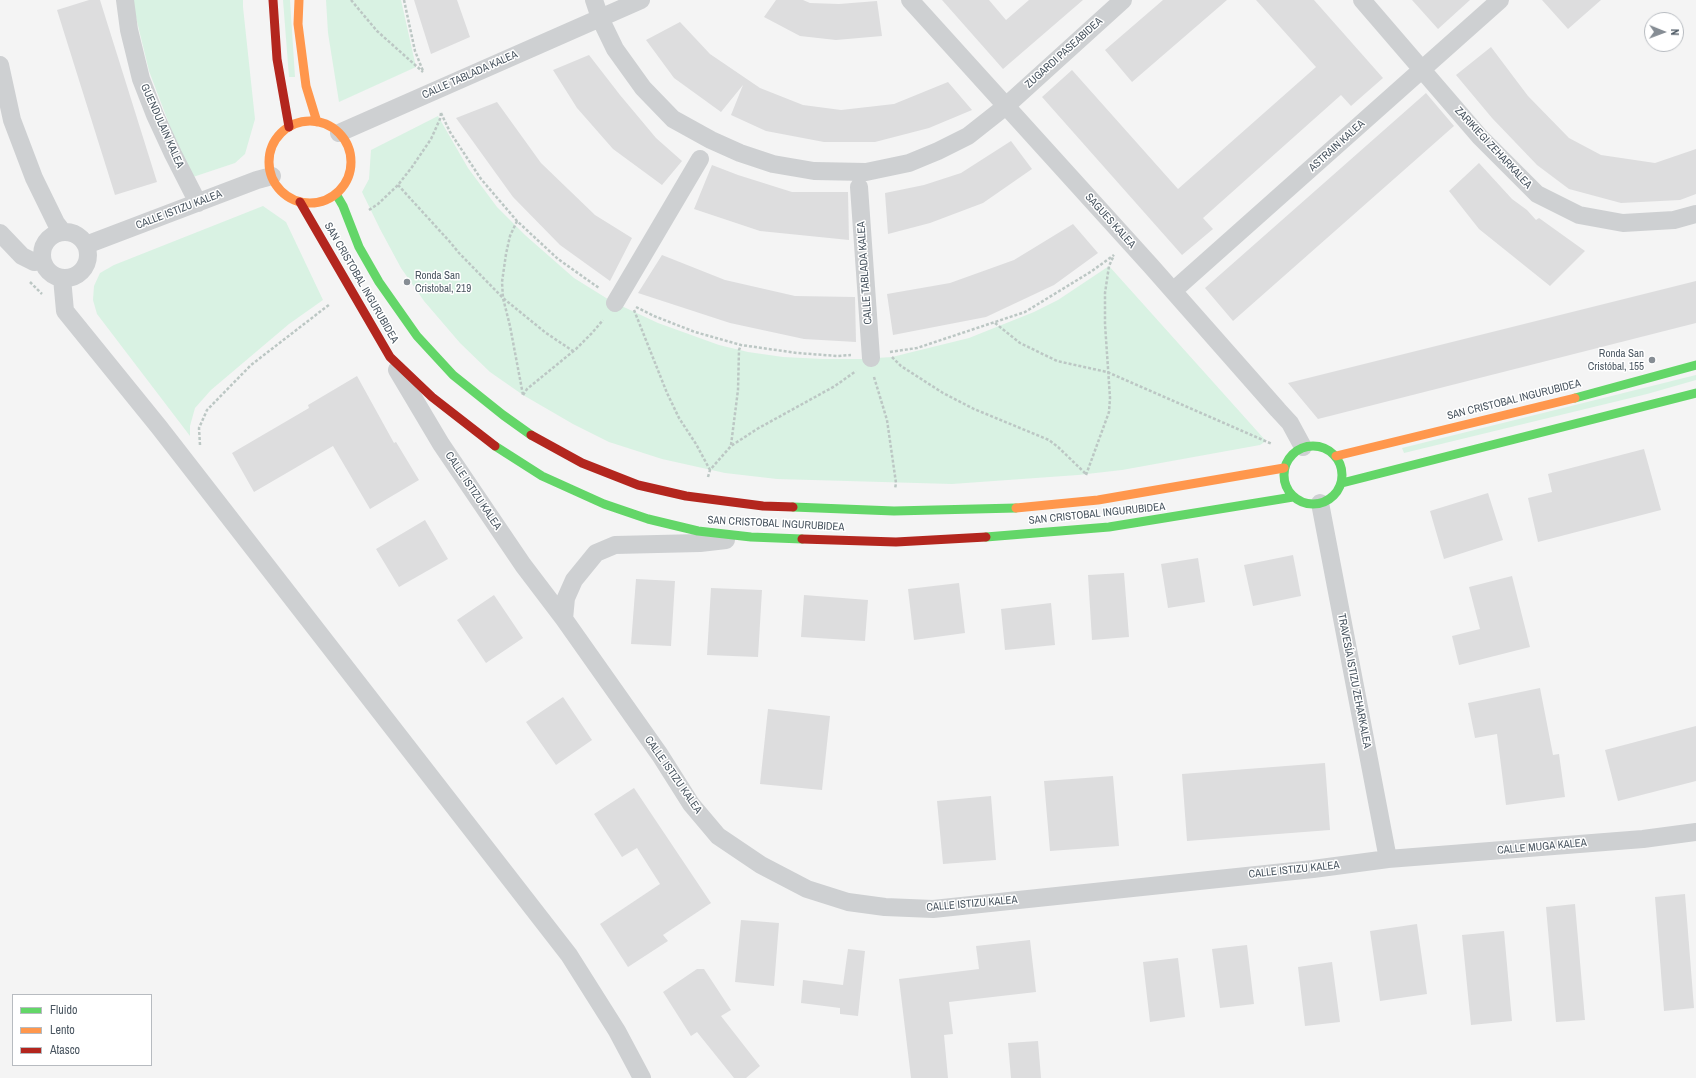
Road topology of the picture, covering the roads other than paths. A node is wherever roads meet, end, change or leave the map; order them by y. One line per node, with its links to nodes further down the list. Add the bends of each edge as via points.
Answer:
1 (125, 0): 22 (street, GUENDULAIN KALEA, via 129,30 141,79 155,115)
2 (273, 0): 15 (street, via 277,60)
3 (299, 0): 14 (street, via 298,24 306,86)
4 (594, 0): 10 (street)
5 (641, 0): 10 (street, CALLE TABLADA KALEA)
6 (910, 0): 13 (street, SAGUES KALEA)
7 (1123, 0): 13 (street, ZUGARDI PASEABIDEA)
8 (1362, 0): 12 (street, ZARIKIEGI ZEHARKALEA)
9 (1500, 0): 12 (street, ASTRAIN KALEA)
10 (600, 18): 13 (street, via 615,49 643,88 673,119 740,153 774,164 814,171 866,172 909,162 968,136); 16 (street, CALLE TABLADA KALEA)
11 (0, 65): 24 (street, via 12,120 34,178)
12 (1422, 69): 23 (street, ZARIKIEGI ZEHARKALEA, via 1480,137 1537,194 1579,215 1623,223); 29 (street, ASTRAIN KALEA)
13 (1006, 106): 29 (street, SAGUES KALEA)
14 (317, 122): 15 (street, via 307,121); 16 (street)
15 (289, 127): 18 (street, via 278,136 271,149 269,162)
16 (339, 133): 20 (street, via 347,144 351,157 350,171)
17 (700, 159): 30 (street)
18 (272, 176): 21 (street, via 278,188 288,197); 22 (street, CALLE ISTIZU KALEA)
19 (859, 187): 31 (street, CALLE TABLADA KALEA)
20 (336, 194): 21 (street, via 313,203); 37 (street, SAN CRISTOBAL INGURUBIDEA, via 359,247 379,282 417,336 454,375 533,436 582,463 638,485 686,496 763,506 894,511 1008,509 1098,500)
21 (300, 202): 32 (street, SAN CRISTOBAL INGURUBIDEA)
22 (198, 203): 26 (street, CALLE ISTIZU KALEA)
23 (1695, 218)
24 (63, 232): 26 (street, via 77,235); 27 (street, via 56,233 46,242 41,254)
25 (0, 233): 27 (street, via 22,256 34,262)
26 (86, 245): 28 (street, via 86,266 76,276)
27 (42, 261): 28 (street, via 49,273)
28 (62, 278): 45 (street, via 65,311 159,427 569,955 617,1031)
29 (1173, 291): 35 (street, SAGUES KALEA, via 1290,423)
30 (617, 301)
31 (871, 356)
32 (390, 357): 41 (street, SAN CRISTOBAL INGURUBIDEA, via 432,397 499,448 542,476 604,504 648,518 698,531); 42 (street, CALLE ISTIZU KALEA, via 440,444 523,565)
33 (1696, 365): 36 (street, SAN CRISTOBAL INGURUBIDEA, via 1599,392)
34 (1696, 393): 38 (street)
35 (1303, 447): 36 (street, via 1315,445 1327,448); 37 (street, via 1294,452)
36 (1336, 456): 38 (street, via 1342,468)
37 (1284, 468): 39 (street, via 1285,484)
38 (1342, 482): 40 (street, via 1330,499)
39 (1293, 497): 40 (street, via 1306,503); 41 (street, SAN CRISTOBAL INGURUBIDEA, via 1116,526 1017,535 896,542)
40 (1320, 503): 44 (street, TRAVESÍA ISTIZU ZEHARKALEA)
41 (751, 536): 42 (street, via 700,543 615,545 596,553 574,580 566,598)
42 (564, 619): 44 (street, CALLE ISTIZU KALEA, via 660,755 691,804 718,836 760,864 807,889 848,902 933,909)
43 (1696, 832): 44 (street, CALLE MUGA KALEA, via 1643,839)
44 (1388, 859)
45 (642, 1078)

